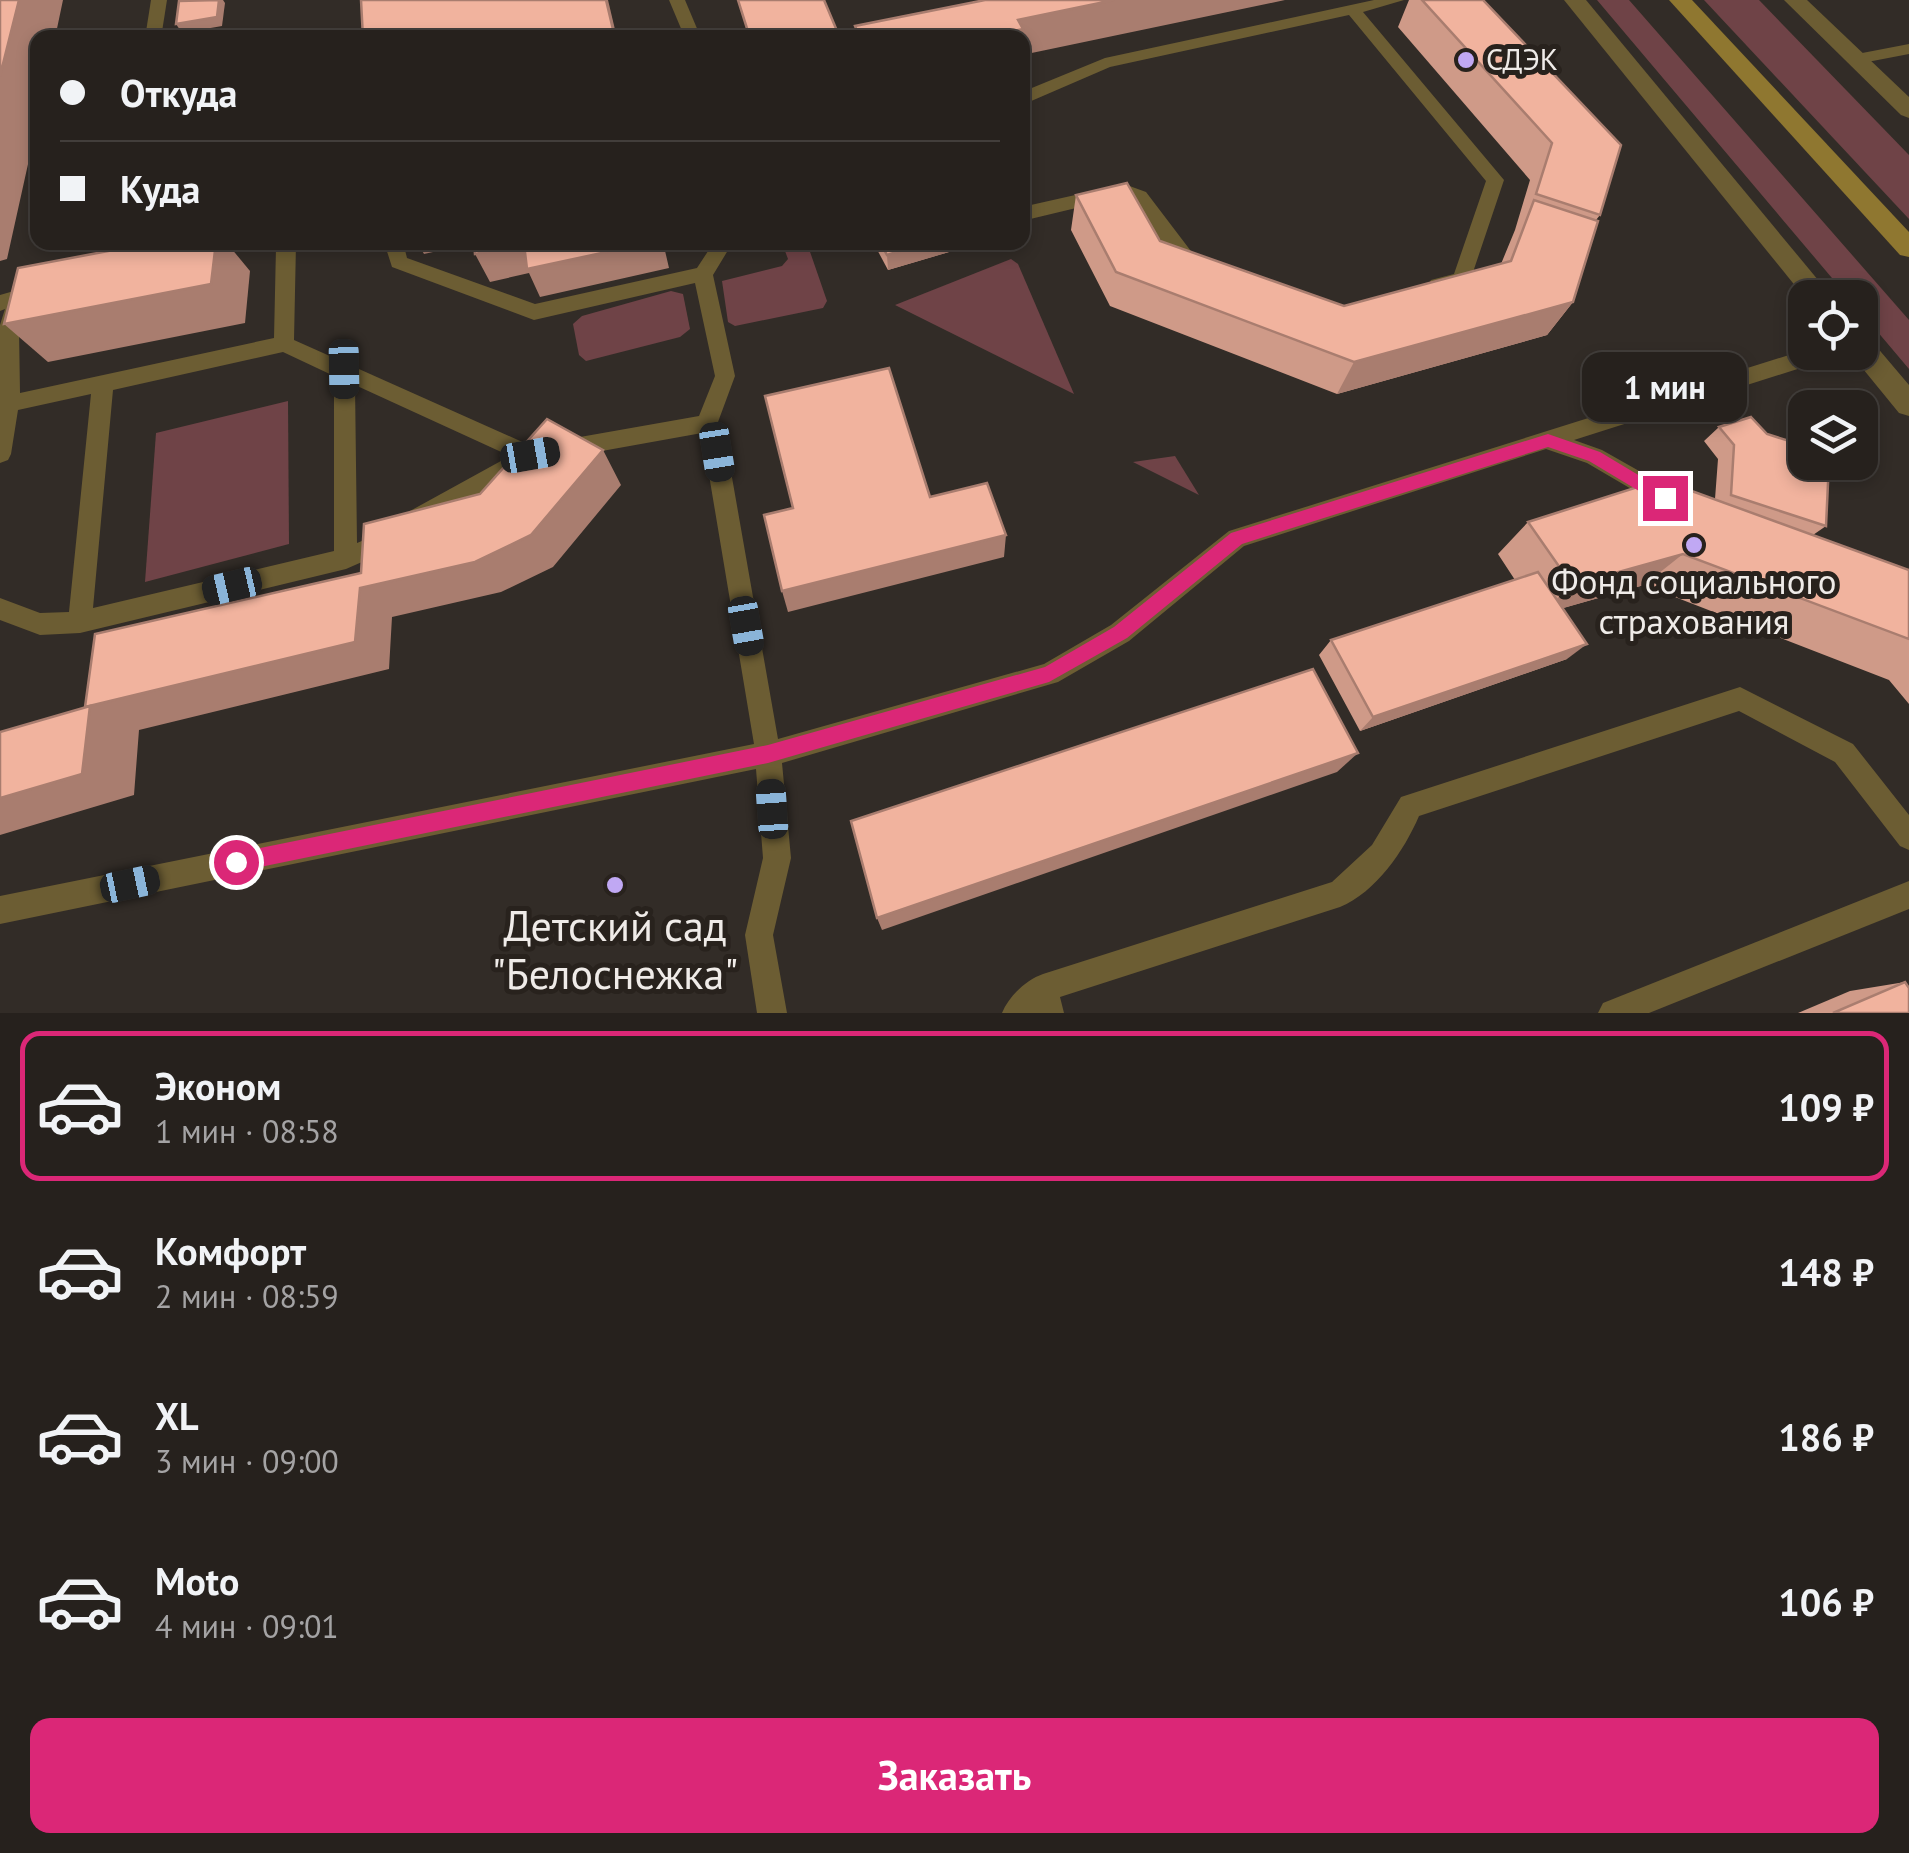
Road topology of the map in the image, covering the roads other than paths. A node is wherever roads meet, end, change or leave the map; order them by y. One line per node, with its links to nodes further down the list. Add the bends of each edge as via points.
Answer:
1 (159, 0): 8 (lane)
2 (677, 0): 9 (lane)
3 (1396, 0): 7 (lane)
4 (1575, 0): 23 (street)
5 (1680, 0): 15 (main road)
6 (1795, 0): 11 (street)
7 (1360, 5): 12 (lane, via 1105,64); 25 (lane, via 1495,180 1462,279)
8 (154, 30)
9 (690, 30)
10 (1909, 49): 11 (lane)
11 (1857, 59): 13 (street)
12 (1030, 97)
13 (1909, 110)
14 (1030, 212): 21 (lane, via 1124,190 1139,198 1188,267)
15 (1909, 248)
16 (122, 250): 20 (lane)
17 (286, 250): 27 (lane)
18 (396, 250): 22 (lane, via 400,262 534,312)
19 (719, 250): 22 (lane)
20 (119, 268)
21 (1207, 273)
22 (703, 274): 34 (lane, via 724,376)
23 (1805, 280)
24 (52, 287): 26 (lane)
25 (1425, 289)
26 (9, 300): 32 (lane)
27 (284, 344): 30 (lane); 31 (lane)
28 (1788, 364): 35 (lane)
29 (1878, 368): 33 (street)
30 (344, 369): 37 (lane); 39 (lane)
31 (104, 384): 32 (lane); 41 (lane)
32 (9, 404): 36 (lane)
33 (1909, 405)
34 (708, 422): 37 (lane); 42 (lane)
35 (1548, 440): 38 (lane, via 1594,456); 42 (lane, via 1237,538 1120,633 1049,674)
36 (0, 454)
37 (530, 455): 39 (lane)
38 (1700, 512)
39 (346, 560): 41 (lane)
40 (0, 609): 41 (lane, via 40,624)
41 (80, 622)
42 (768, 754): 45 (lane); 47 (lane, via 776,858 759,935)
43 (1909, 837): 46 (lane, via 1844,753 1740,699 1410,806 1379,862 1340,893)
44 (1909, 895): 49 (lane)
45 (0, 910)
46 (1046, 1000): 48 (lane)
47 (772, 1013)
48 (1017, 1013)
49 (1613, 1013)

